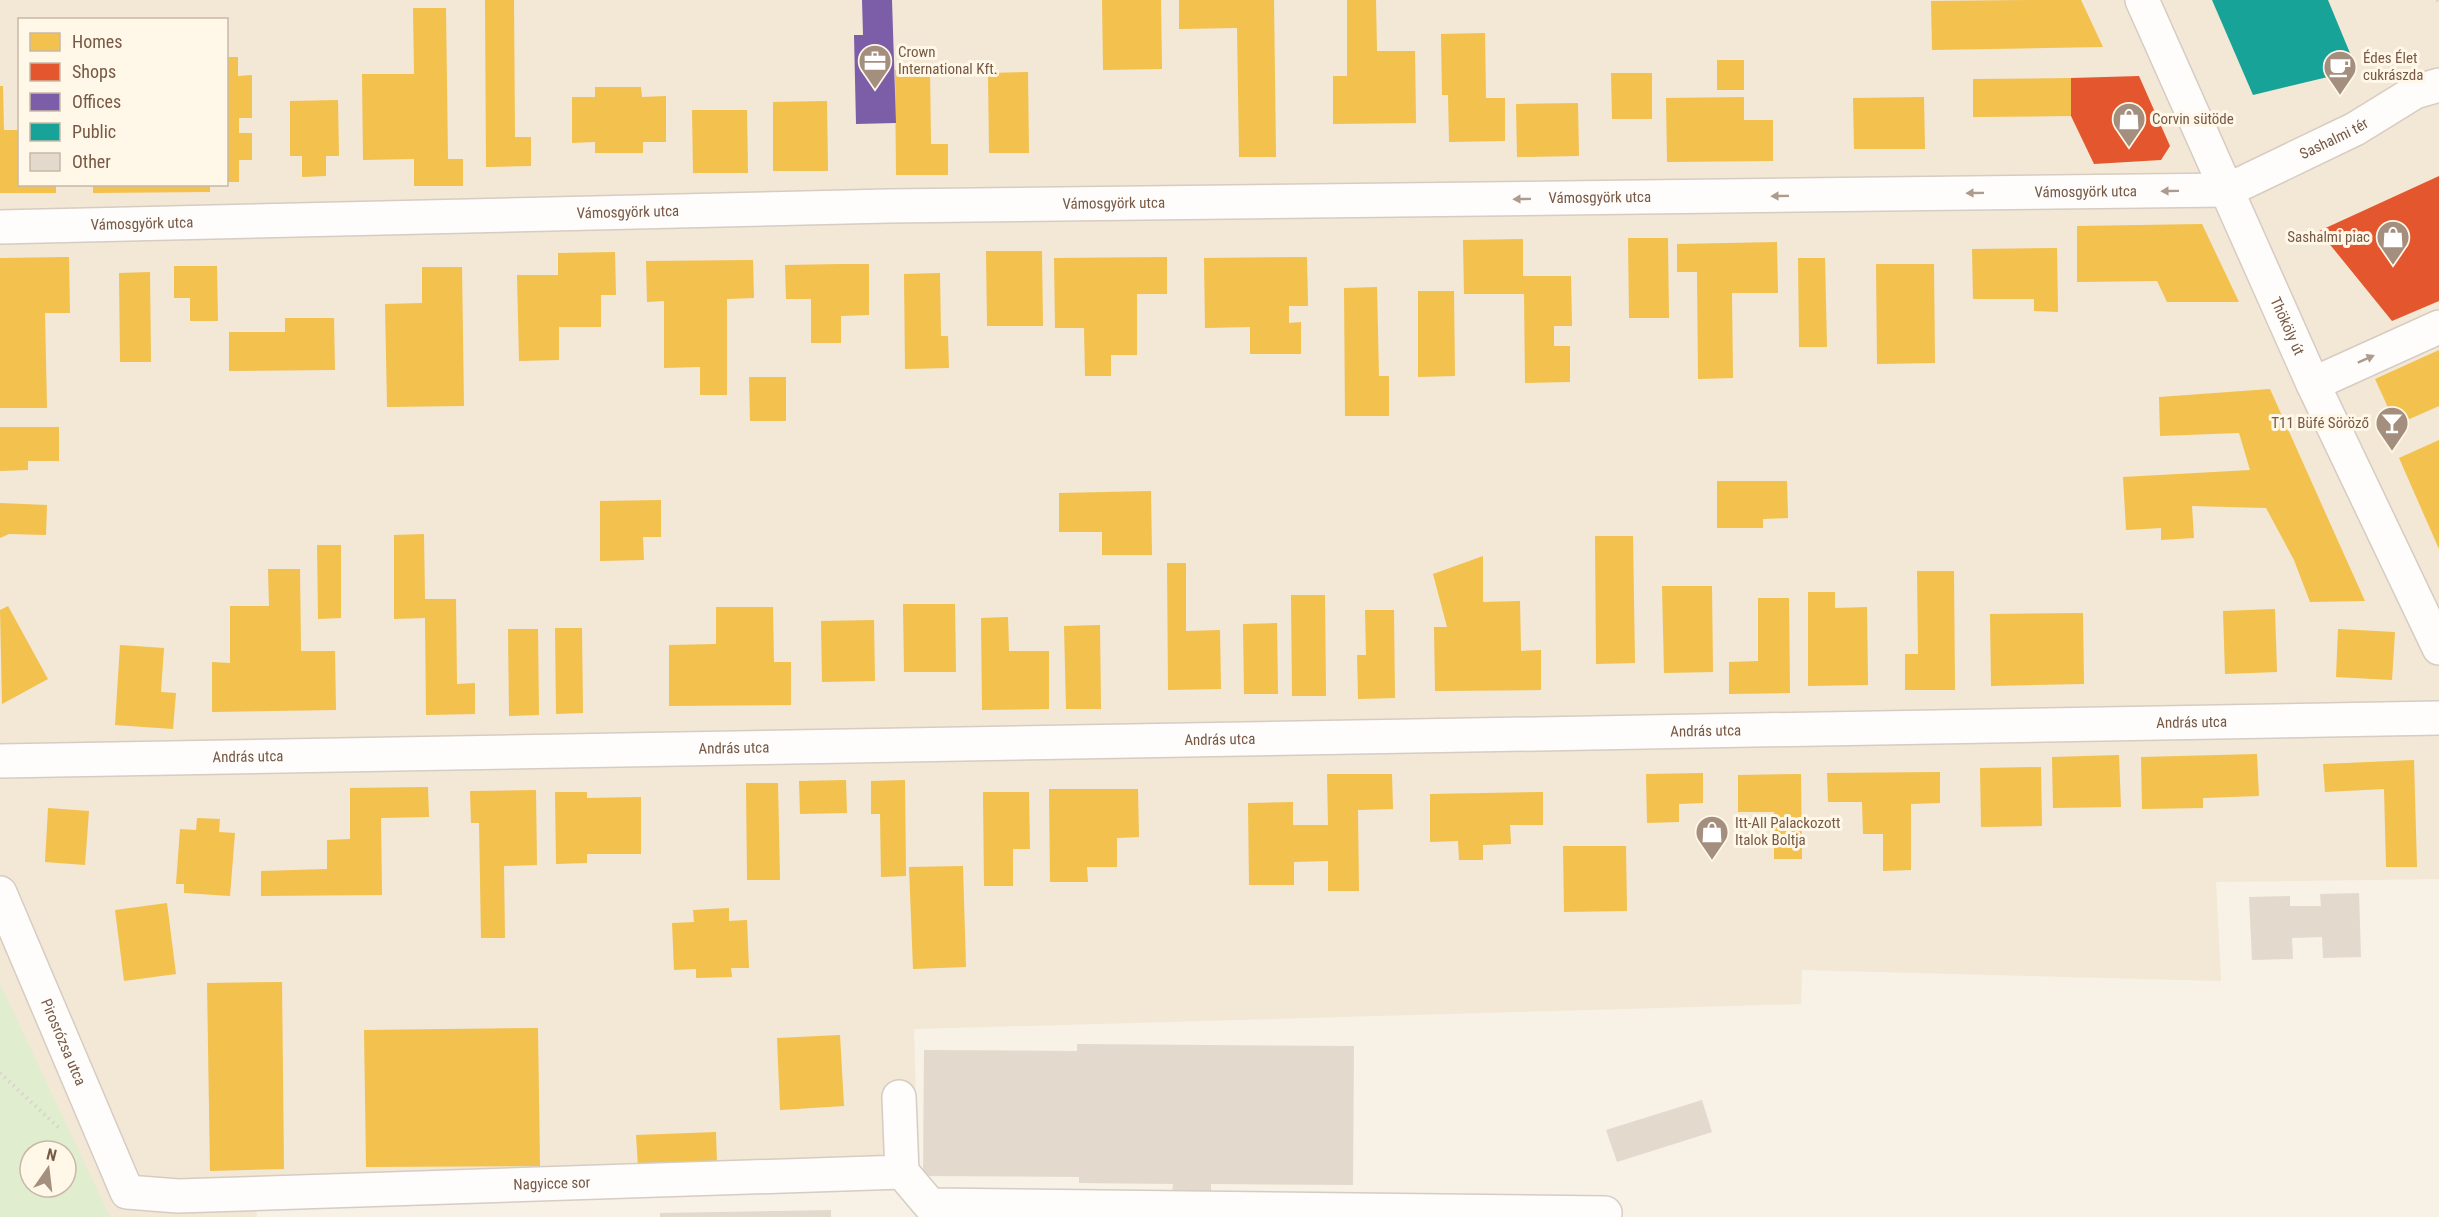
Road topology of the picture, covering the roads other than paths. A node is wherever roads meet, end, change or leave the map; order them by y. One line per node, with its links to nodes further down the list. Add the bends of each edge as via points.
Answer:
1 (2142, 0): 3 (street, Thököly út)
2 (2439, 85): 3 (street, Sashalmi tér, via 2415,92 2355,129)
3 (2228, 190): 4 (street, Vámosgyörk utca, one-way to 4, via 888,206); 6 (street, Thököly út)
4 (0, 227)
5 (2439, 327): 6 (street, one-way to 5)
6 (2313, 384): 7 (street, Thököly út)
7 (2439, 648)
8 (2439, 718): 9 (street, András utca)
9 (0, 761)
10 (0, 893): 13 (street, Pirosrózsa utca)
11 (899, 1097): 12 (street)
12 (902, 1172): 13 (street, Nagyicce sor, via 178,1196); 14 (street, via 930,1204)
13 (127, 1192)
14 (1605, 1213)

